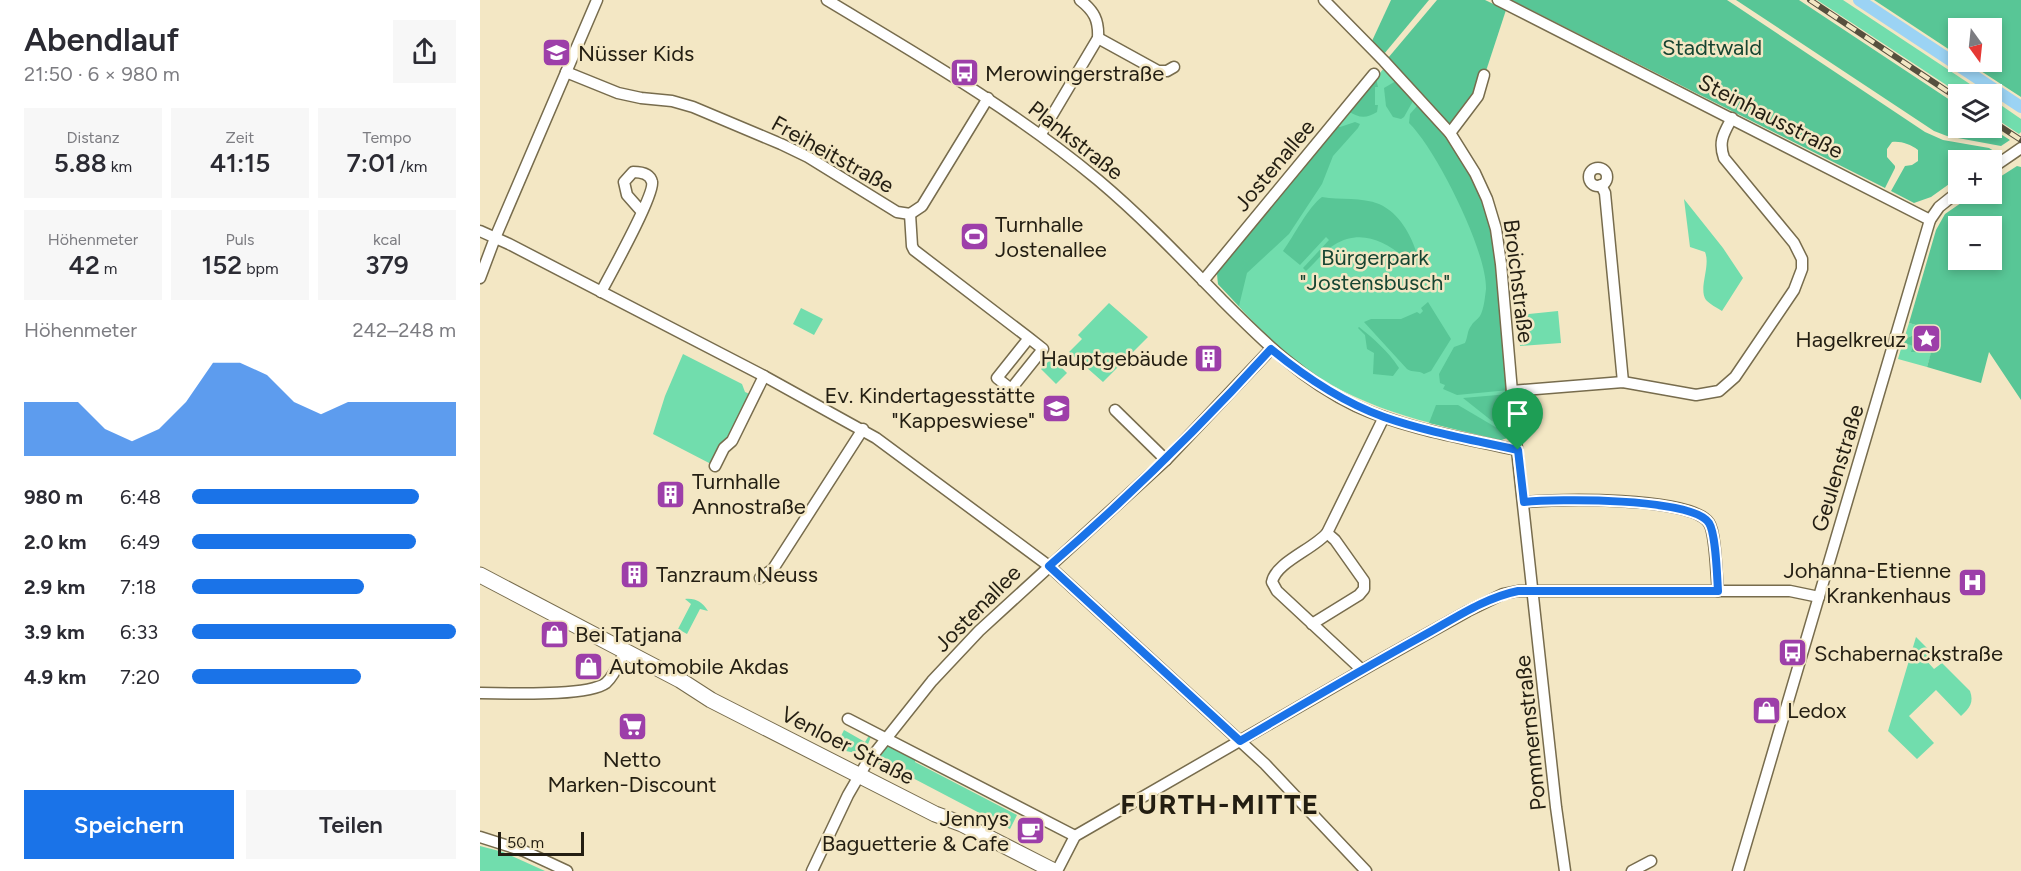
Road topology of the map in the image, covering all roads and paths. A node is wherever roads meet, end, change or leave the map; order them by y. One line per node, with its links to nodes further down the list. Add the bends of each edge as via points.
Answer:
1 (597, 0): 8 (street)
2 (827, 0): 11 (street, Plankstraße)
3 (1080, 0): 6 (street, via 1096,17)
4 (1324, 0): 13 (street, Broichstraße)
5 (1498, 0): 12 (street, Steinhausstraße)
6 (1098, 38): 7 (street, via 1158,71); 14 (street)
7 (1174, 67)
8 (566, 72): 20 (street, Freiheitstraße, via 618,93 672,101 722,119 808,157 897,212); 23 (street)
9 (1374, 74): 25 (street, Jostenallee)
10 (1484, 75): 13 (street, via 1478,96)
11 (988, 98): 14 (street, Plankstraße); 20 (street, via 922,206)
12 (1732, 118): 21 (street, Steinhausstraße); 30 (street, via 1722,137 1720,148 1724,158 1794,243 1802,260 1799,280 1735,377 1719,391 1696,395)
13 (1450, 133): 31 (street, Broichstraße, via 1475,172 1496,229)
14 (1041, 134): 25 (street, Plankstraße, via 1100,182)
15 (2021, 148): 16 (street)
16 (2002, 161)
17 (1601, 185): 30 (street)
18 (1948, 200): 21 (street, Geulenstraße)
19 (642, 212): 26 (street)
20 (910, 214): 27 (street, Freiheitstraße, via 914,250)
21 (1930, 219): 45 (street, Geulenstraße)
22 (480, 231): 23 (street)
23 (495, 238): 24 (street); 26 (street)
24 (480, 278)
25 (1203, 281): 28 (street, Plankstraße)
26 (601, 292): 29 (street)
27 (1029, 338): 27 (street, via 996,378 1011,389 1043,349)
28 (1271, 349): 33 (street, Plankstraße, via 1311,380); 36 (street, Jostenallee)
29 (764, 376): 34 (street); 37 (street)
30 (1623, 382): 31 (street)
31 (1512, 391): 35 (street, Broichstraße)
32 (1115, 410): 36 (street)
33 (1384, 417): 35 (street, Plankstraße); 39 (street)
34 (863, 429): 40 (street); 42 (street, via 773,569)
35 (1518, 450): 38 (street, Broichstraße)
36 (1166, 460): 40 (street, Jostenallee)
37 (715, 466)
38 (1524, 502): 43 (street, Broichstraße); 44 (street, via 1616,501 1702,516 1712,532)
39 (1327, 533): 46 (street, via 1364,581 1364,589); 46 (street, via 1277,570 1272,582)
40 (1049, 566): 51 (street, Jostenallee, via 932,681); 52 (street)
41 (480, 576): 47 (main road, Venloer Straße)
42 (760, 578)
43 (1534, 591): 44 (street); 48 (street, via 1503,594); 61 (street, Pommernstraße)
44 (1718, 591): 45 (street, via 1790,591)
45 (1819, 597): 63 (street, Geulenstraße)
46 (1312, 624): 48 (street)
47 (625, 651): 49 (street, via 610,678 597,688); 53 (main road, Venloer Straße, via 711,700)
48 (1362, 670): 52 (street)
49 (480, 693)
50 (848, 719): 51 (street, Venloer Straße)
51 (885, 738): 53 (street, Jostenallee); 54 (street, Venloer Straße)
52 (1240, 741): 54 (street); 60 (street)
53 (859, 775): 58 (street, Jostenallee); 59 (main road, Venloer Straße)
54 (1075, 836): 59 (street)
55 (480, 837): 57 (street)
56 (1651, 861): 62 (street)
57 (567, 871)
58 (812, 871)
59 (1055, 871)
60 (1366, 871)
61 (1565, 871)
62 (1632, 871)
63 (1738, 871)

